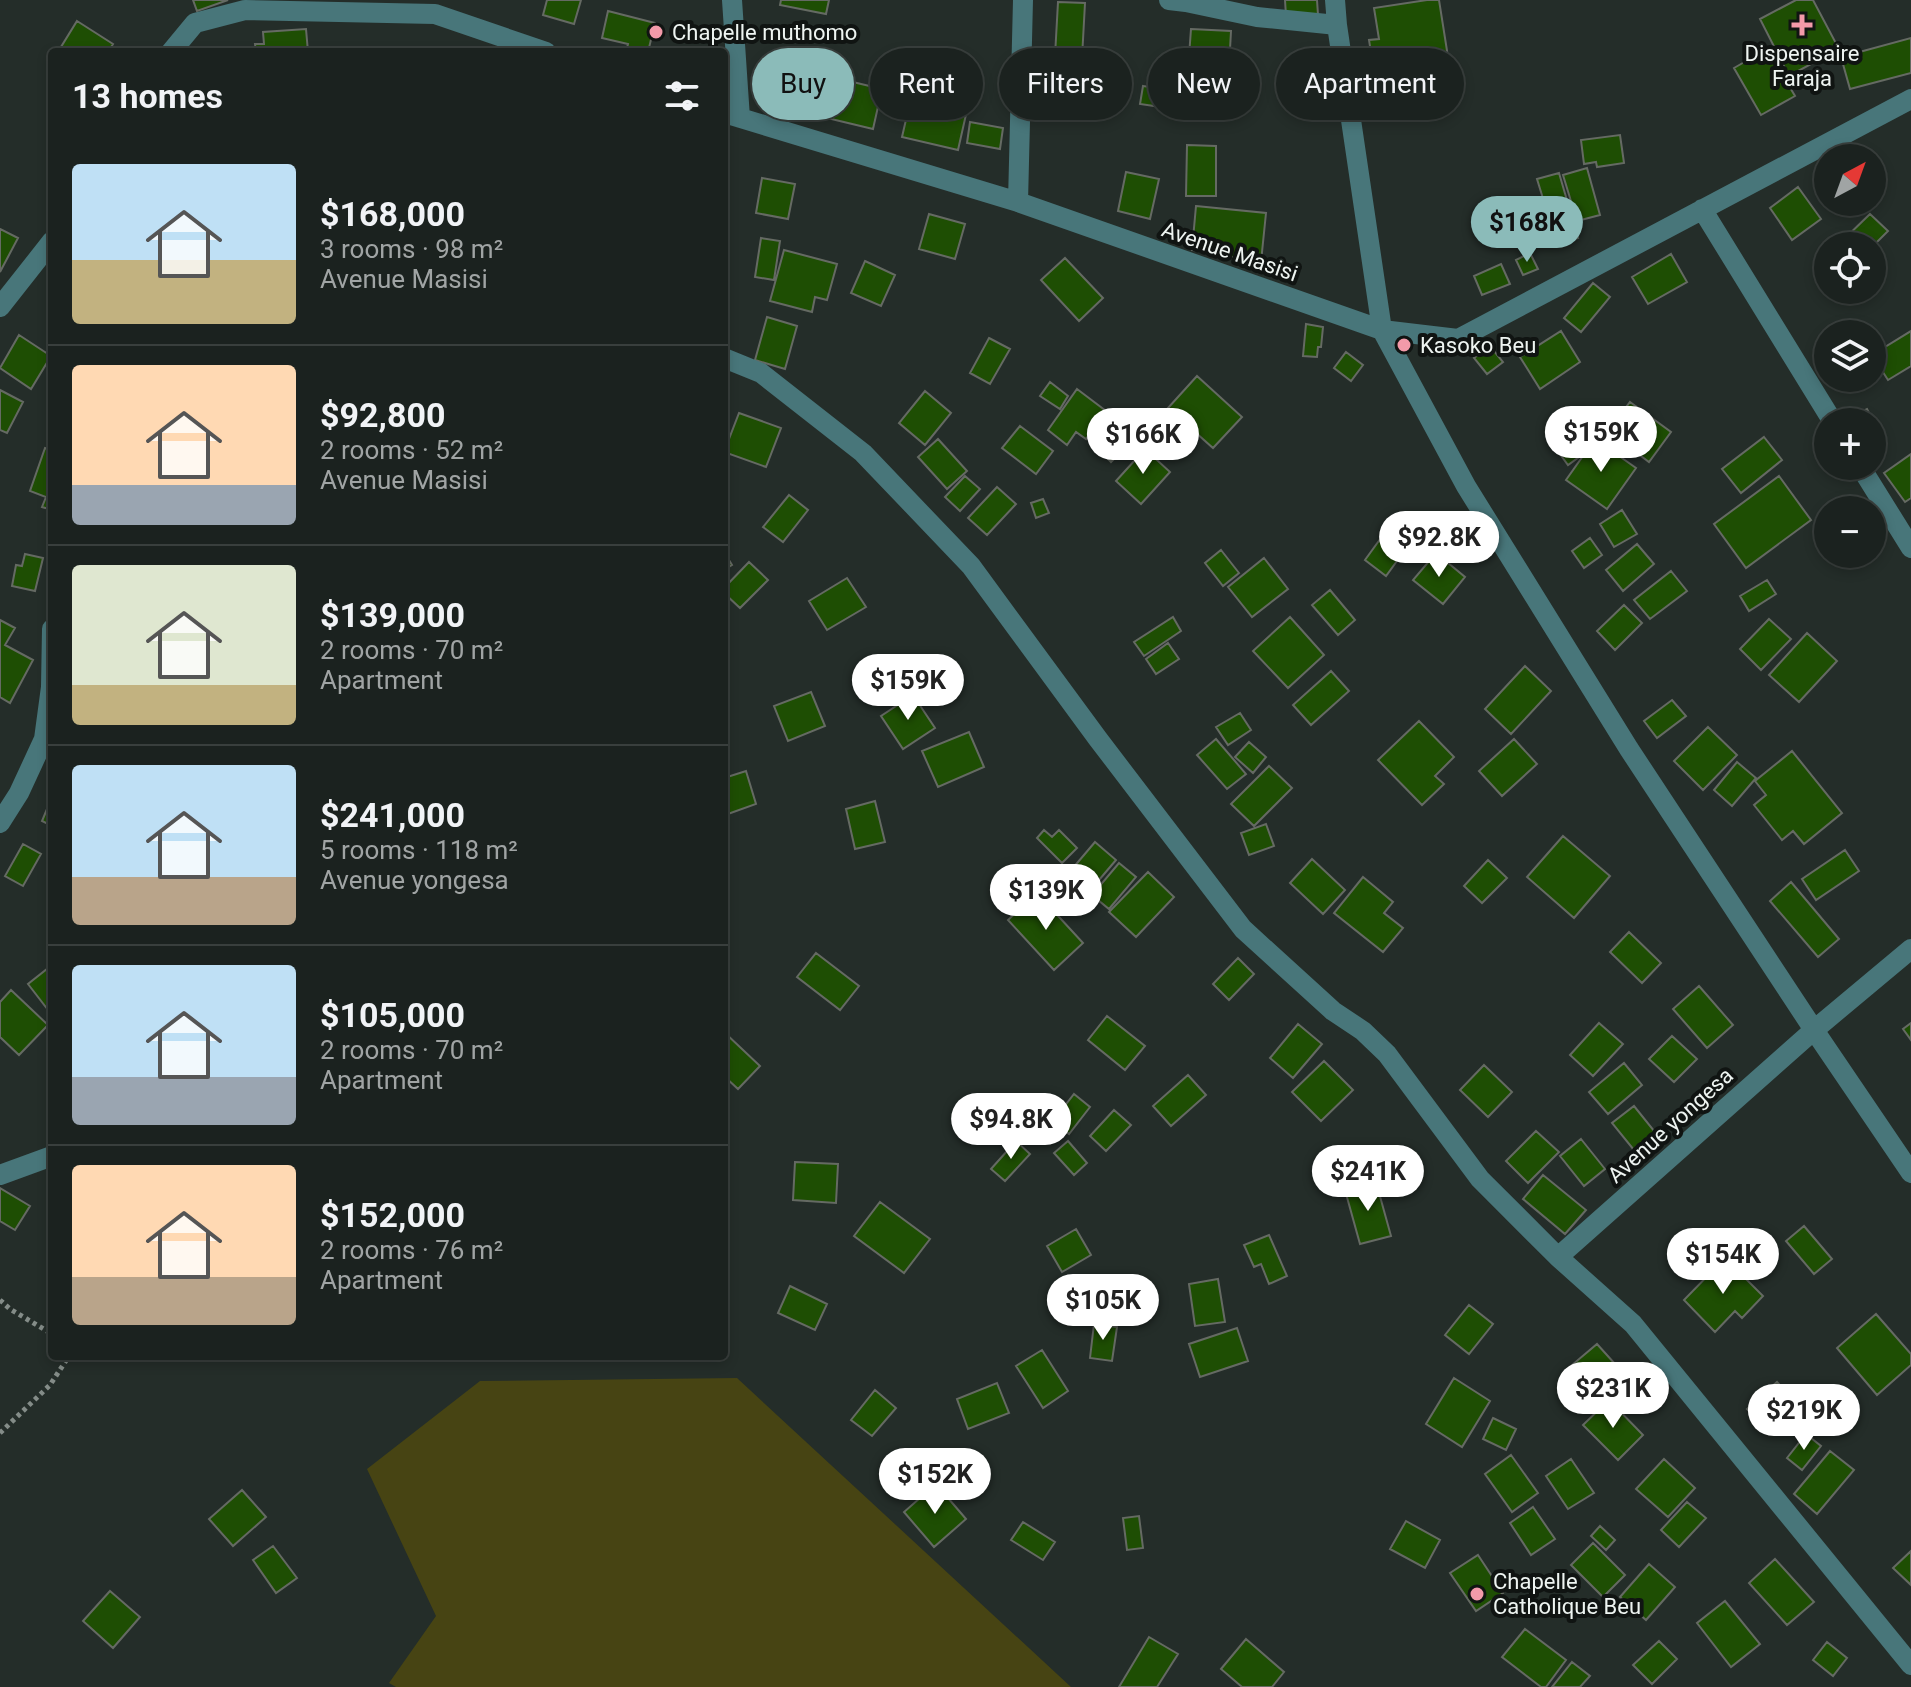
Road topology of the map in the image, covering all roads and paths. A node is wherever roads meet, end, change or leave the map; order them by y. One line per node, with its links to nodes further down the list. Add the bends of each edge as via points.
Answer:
1 (732, 0): 10 (street)
2 (1023, 0): 11 (street)
3 (1169, 0): 6 (street)
4 (1335, 0): 6 (street)
5 (435, 7): 7 (street, via 245,10 195,23); 8 (street)
6 (1337, 25): 15 (street)
7 (174, 48)
8 (536, 48)
9 (1911, 99): 12 (street, Avenue Masisi)
10 (732, 116): 11 (street, Avenue Masisi)
11 (1018, 202): 15 (street, Avenue Masisi)
12 (1702, 209): 15 (street, Avenue Masisi, via 1458,339); 17 (street)
13 (48, 246): 14 (street)
14 (0, 307)
15 (1382, 330): 23 (street, via 1474,499 1629,749)
16 (728, 360): 27 (street, via 761,373 863,453 971,566 1243,929 1387,1054 1480,1179)
17 (1824, 408)
18 (1869, 480): 19 (street)
19 (1911, 548)
20 (48, 709): 21 (street, via 44,739)
21 (0, 823)
22 (1911, 949): 23 (street, Avenue yongesa)
23 (1814, 1030): 25 (street); 27 (street, Avenue yongesa)
24 (48, 1157): 26 (street)
25 (1911, 1173)
26 (0, 1175)
27 (1558, 1257): 32 (street, via 1633,1324)
28 (0, 1300): 29 (path)
29 (48, 1332)
30 (66, 1360): 31 (path, via 50,1385)
31 (0, 1433)
32 (1911, 1665)

